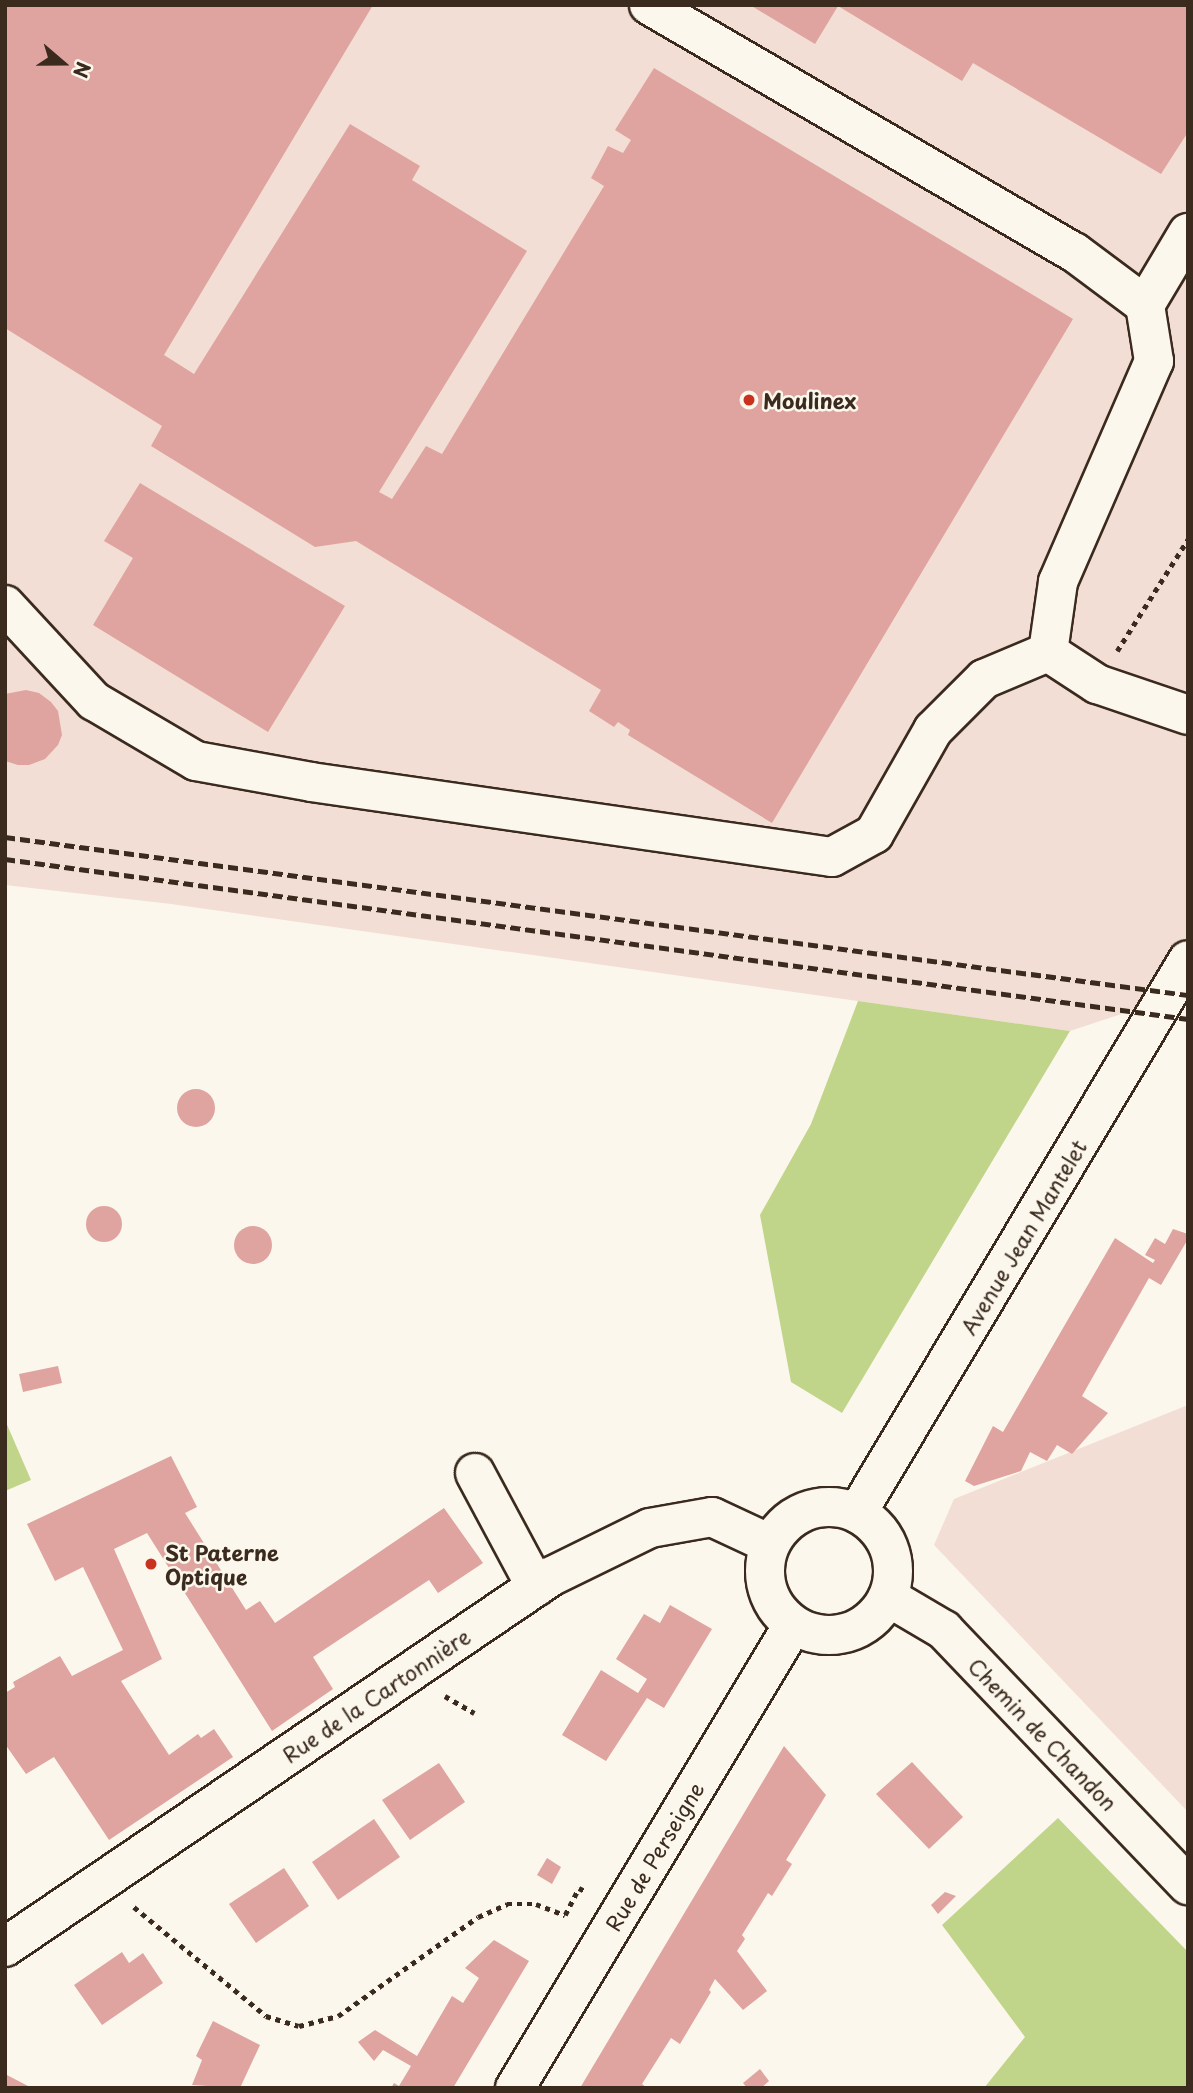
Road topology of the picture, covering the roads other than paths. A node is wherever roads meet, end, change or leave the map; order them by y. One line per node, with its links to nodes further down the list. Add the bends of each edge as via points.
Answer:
1 (649, 5): 3 (main road, via 1074,252)
2 (1188, 233): 3 (main road)
3 (1145, 305): 5 (main road, via 1154,361 1058,582)
4 (5, 605): 5 (main road, via 94,701 196,761 311,782 832,857 874,834 933,730 984,679)
5 (1048, 652): 6 (main road, via 1097,684)
6 (1188, 715)
7 (1188, 960): 9 (main road, Avenue Jean Mantelet)
8 (475, 1473): 11 (main road)
9 (857, 1513): 10 (main road, via 817,1508 782,1527); 12 (main road, via 874,1524 889,1549 894,1578)
10 (770, 1544): 11 (main road, Rue de la Cartonnière, via 712,1517 663,1526 638,1534); 13 (main road, via 765,1566 767,1589 777,1609)
11 (536, 1587): 15 (main road, Rue de la Cartonnière)
12 (888, 1597): 13 (main road, via 876,1616 836,1636 813,1634); 14 (main road, Chemin de Chandon, via 944,1630)
13 (793, 1625): 16 (main road, Rue de Perseigne)
14 (1188, 1885)
15 (5, 1947)
16 (515, 2088)

